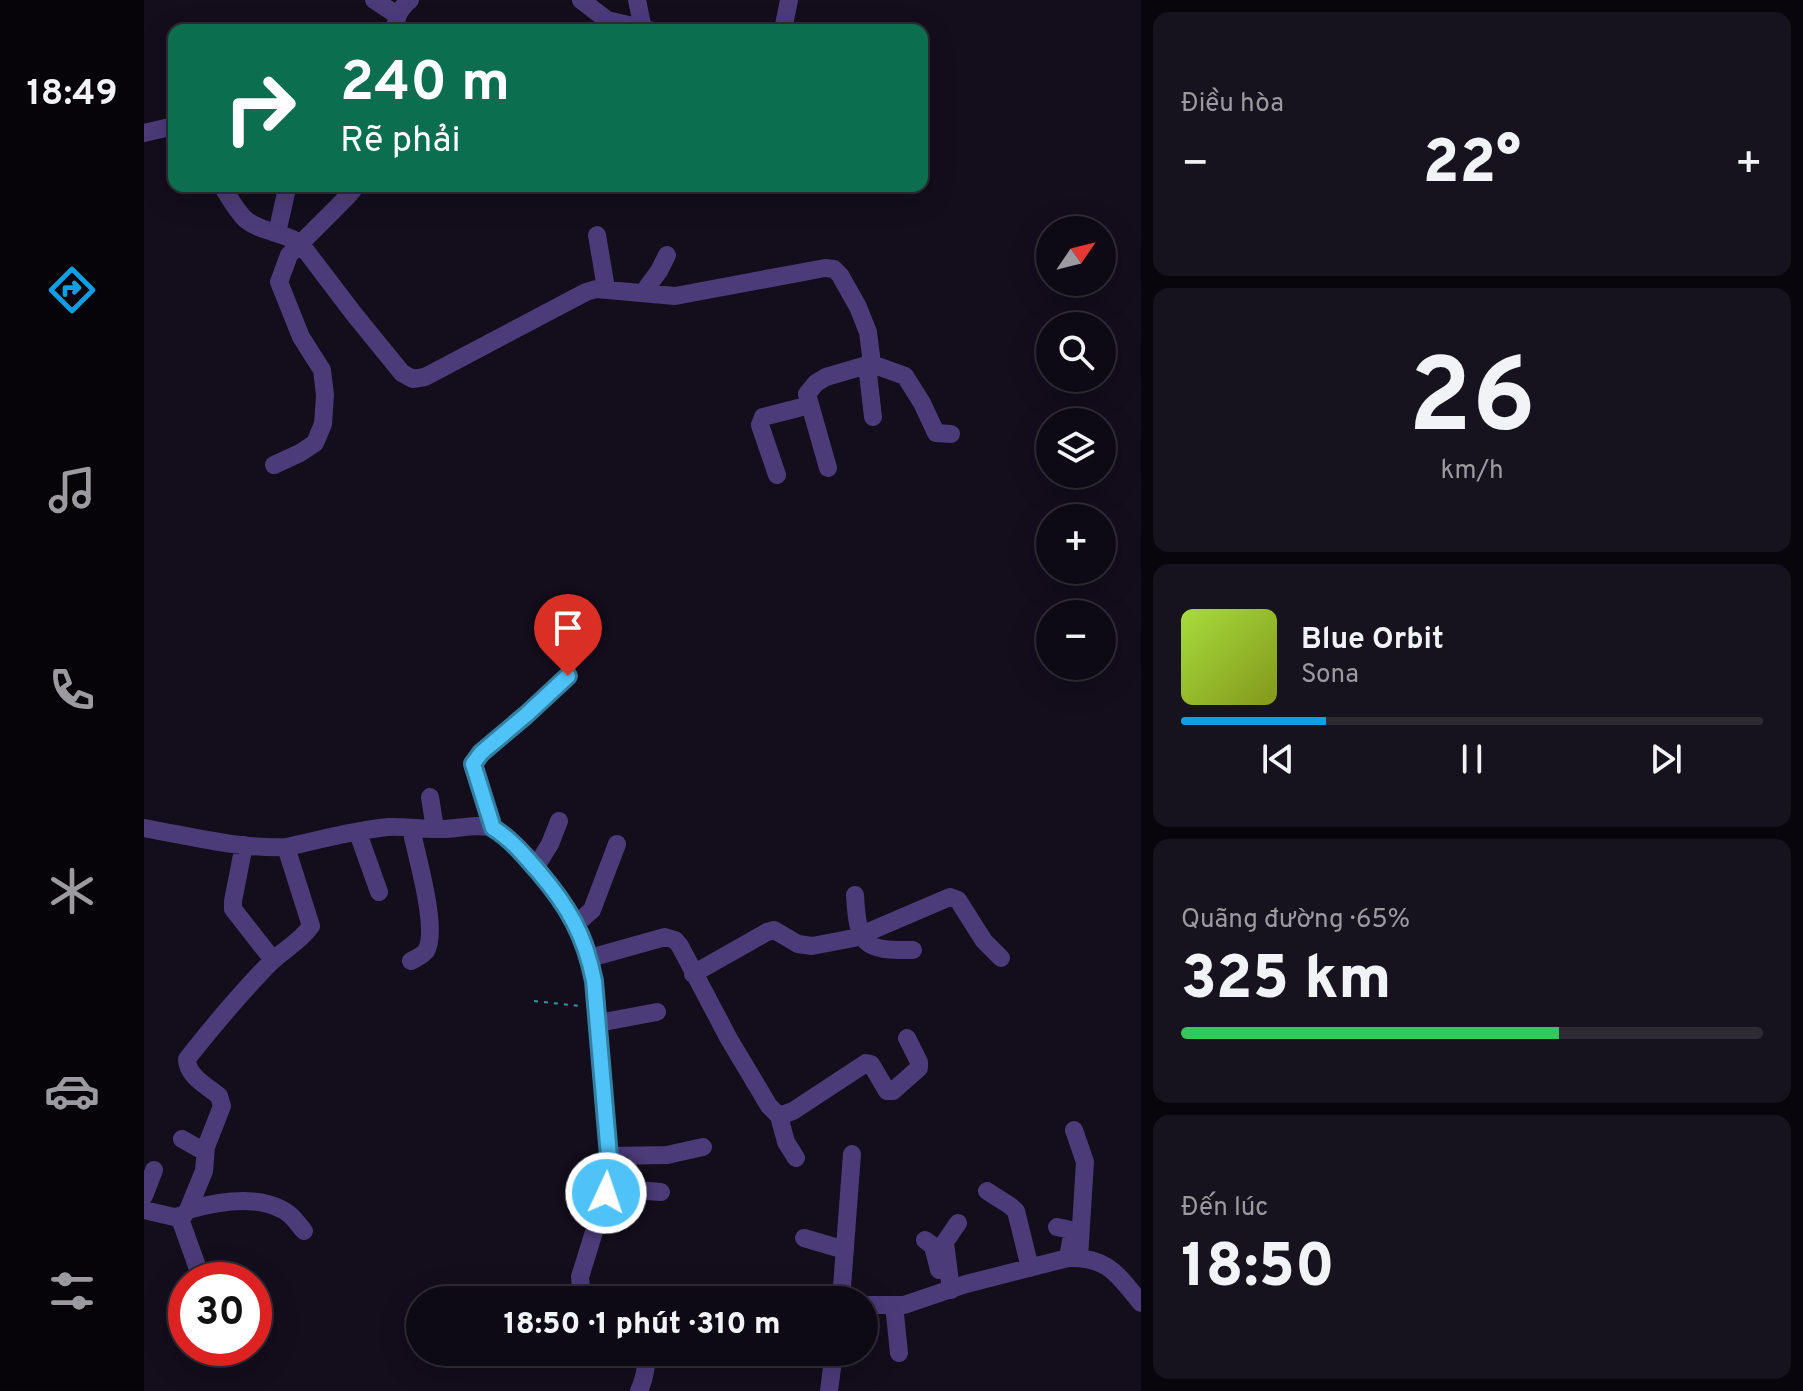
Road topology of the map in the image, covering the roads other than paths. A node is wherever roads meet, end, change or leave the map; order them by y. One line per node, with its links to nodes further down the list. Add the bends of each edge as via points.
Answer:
1 (374, 0): 6 (street)
2 (410, 0): 6 (street)
3 (581, 0): 7 (street, via 607,20)
4 (637, 0): 8 (street)
5 (789, 0): 9 (street)
6 (396, 22)
7 (624, 24)
8 (644, 24)
9 (784, 24)
10 (168, 127): 11 (street)
11 (144, 133)
12 (226, 192): 15 (street, via 246,219)
13 (351, 192): 17 (street)
14 (286, 193): 15 (street)
15 (277, 233): 17 (street)
16 (597, 235): 19 (street)
17 (300, 243): 19 (street, via 402,373 413,379 586,292); 25 (street, via 279,282 301,337 322,370 323,424 315,443)
18 (667, 255): 20 (street)
19 (606, 288): 20 (street)
20 (643, 293): 21 (street, via 675,296 834,269 864,319)
21 (870, 364): 22 (street, via 816,383 807,394); 23 (street); 24 (street, via 905,376 936,433)
22 (810, 405): 26 (street); 27 (street, via 763,417 760,425)
23 (873, 417)
24 (951, 434)
25 (274, 465)
26 (828, 468)
27 (777, 475)
28 (568, 676): 33 (street, via 473,764)
29 (430, 797): 34 (street)
30 (559, 821): 39 (street)
31 (144, 828): 37 (street)
32 (411, 828): 34 (street); 35 (street); 48 (street, via 430,921 424,954)
33 (493, 828): 34 (street); 39 (street)
34 (435, 829)
35 (358, 833): 38 (street); 40 (street)
36 (617, 844): 42 (street, via 592,910)
37 (244, 845): 38 (street); 47 (street, via 233,909)
38 (286, 847): 47 (street, via 311,926)
39 (535, 868): 42 (street)
40 (379, 892)
41 (855, 895): 43 (street)
42 (576, 924): 45 (street)
43 (861, 935): 44 (street, via 872,947); 46 (street, via 954,897); 49 (street, via 805,946 774,930)
44 (913, 950)
45 (590, 958): 49 (street, via 665,937 680,946); 51 (street)
46 (1001, 958)
47 (273, 960): 57 (street, via 187,1059 190,1072 230,1100 222,1106)
48 (411, 961)
49 (693, 974): 53 (street)
50 (657, 1012): 51 (street)
51 (597, 1016): 59 (street)
52 (907, 1038): 53 (street, via 919,1068 893,1091 887,1091 866,1063)
53 (779, 1116): 60 (street)
54 (1074, 1130): 74 (street, via 1085,1162)
55 (182, 1139): 57 (street)
56 (703, 1147): 59 (street, via 667,1155)
57 (205, 1152): 67 (street, via 204,1171)
58 (852, 1154): 73 (street)
59 (609, 1156): 62 (street)
60 (796, 1158)
61 (154, 1170): 65 (street)
62 (608, 1188): 64 (street); 77 (street)
63 (987, 1191): 76 (street, via 1016,1211)
64 (661, 1192)
65 (144, 1196)
66 (144, 1210): 67 (street, via 174,1217)
67 (184, 1213): 70 (street, via 219,1202 255,1202 282,1209); 75 (street)
68 (958, 1223): 79 (street, via 945,1242)
69 (1057, 1227): 74 (street, via 1071,1230)
70 (304, 1231)
71 (804, 1238): 73 (street)
72 (925, 1240): 79 (street, via 933,1246)
73 (845, 1250): 78 (street)
74 (1074, 1258): 76 (street); 80 (street, via 1101,1262)
75 (197, 1262)
76 (1030, 1268): 79 (street)
77 (581, 1286)
78 (842, 1286)
79 (946, 1291): 82 (street)
80 (1141, 1303)
81 (878, 1305): 82 (street)
82 (894, 1305): 83 (street)
83 (899, 1353)
84 (647, 1366): 86 (street)
85 (832, 1366): 87 (street)
86 (639, 1391)
87 (829, 1391)

